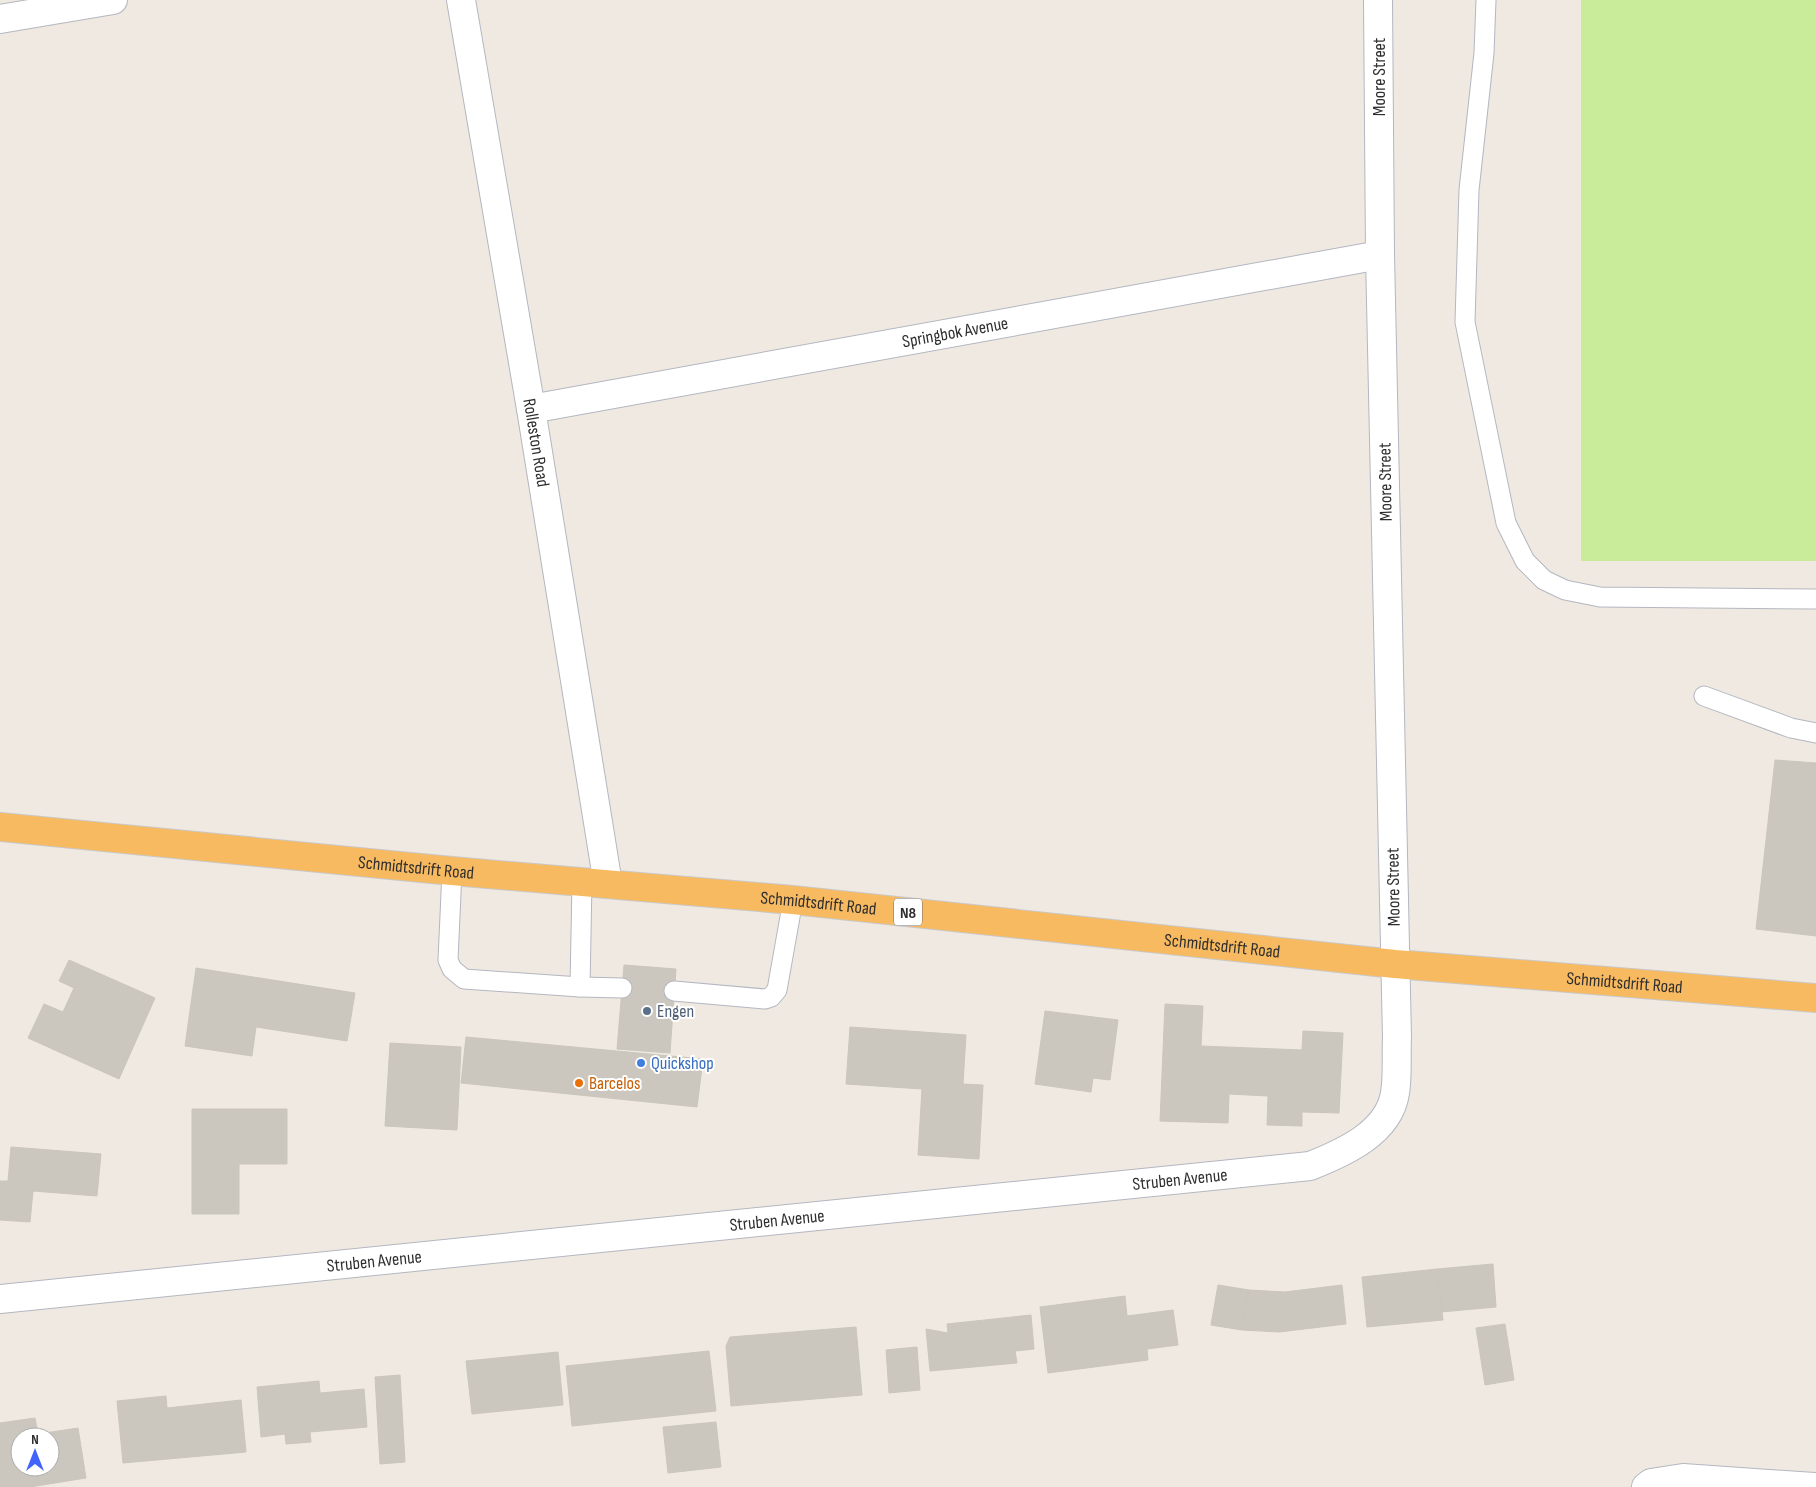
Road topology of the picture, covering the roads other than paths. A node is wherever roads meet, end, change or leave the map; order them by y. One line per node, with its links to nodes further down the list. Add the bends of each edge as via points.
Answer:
1 (113, 0): 5 (street)
2 (461, 0): 8 (street, Rolleston Road)
3 (1378, 0): 7 (street, Moore Street)
4 (1486, 0): 9 (lane, via 1484,53 1469,190 1465,322 1506,523 1525,561 1544,580 1565,590 1600,597)
5 (37, 6): 6 (street)
6 (0, 19)
7 (1380, 255): 8 (street, Springbok Avenue); 16 (street, Moore Street)
8 (531, 409): 14 (street, Rolleston Road)
9 (1816, 599)
10 (1704, 696): 11 (lane, via 1791,728)
11 (1816, 733)
12 (0, 827): 13 (highway, Schmidtsdrift Road / N8)
13 (452, 871): 14 (highway, Schmidtsdrift Road / N8); 17 (lane, via 448,960 456,974 464,979)
14 (595, 883): 15 (highway, Schmidtsdrift Road / N8); 17 (lane)
15 (793, 900): 16 (highway, Schmidtsdrift Road / N8); 19 (lane, via 777,990 771,997)
16 (1395, 964): 20 (highway, Schmidtsdrift Road / N8); 21 (street, Struben Avenue, via 1395,1094 1385,1119 1342,1153 1310,1166)
17 (580, 987): 18 (lane)
18 (622, 988)
19 (674, 991)
20 (1816, 998)
21 (0, 1299)
22 (1646, 1487): 23 (street, via 1651,1483 1683,1478)
23 (1814, 1487)

